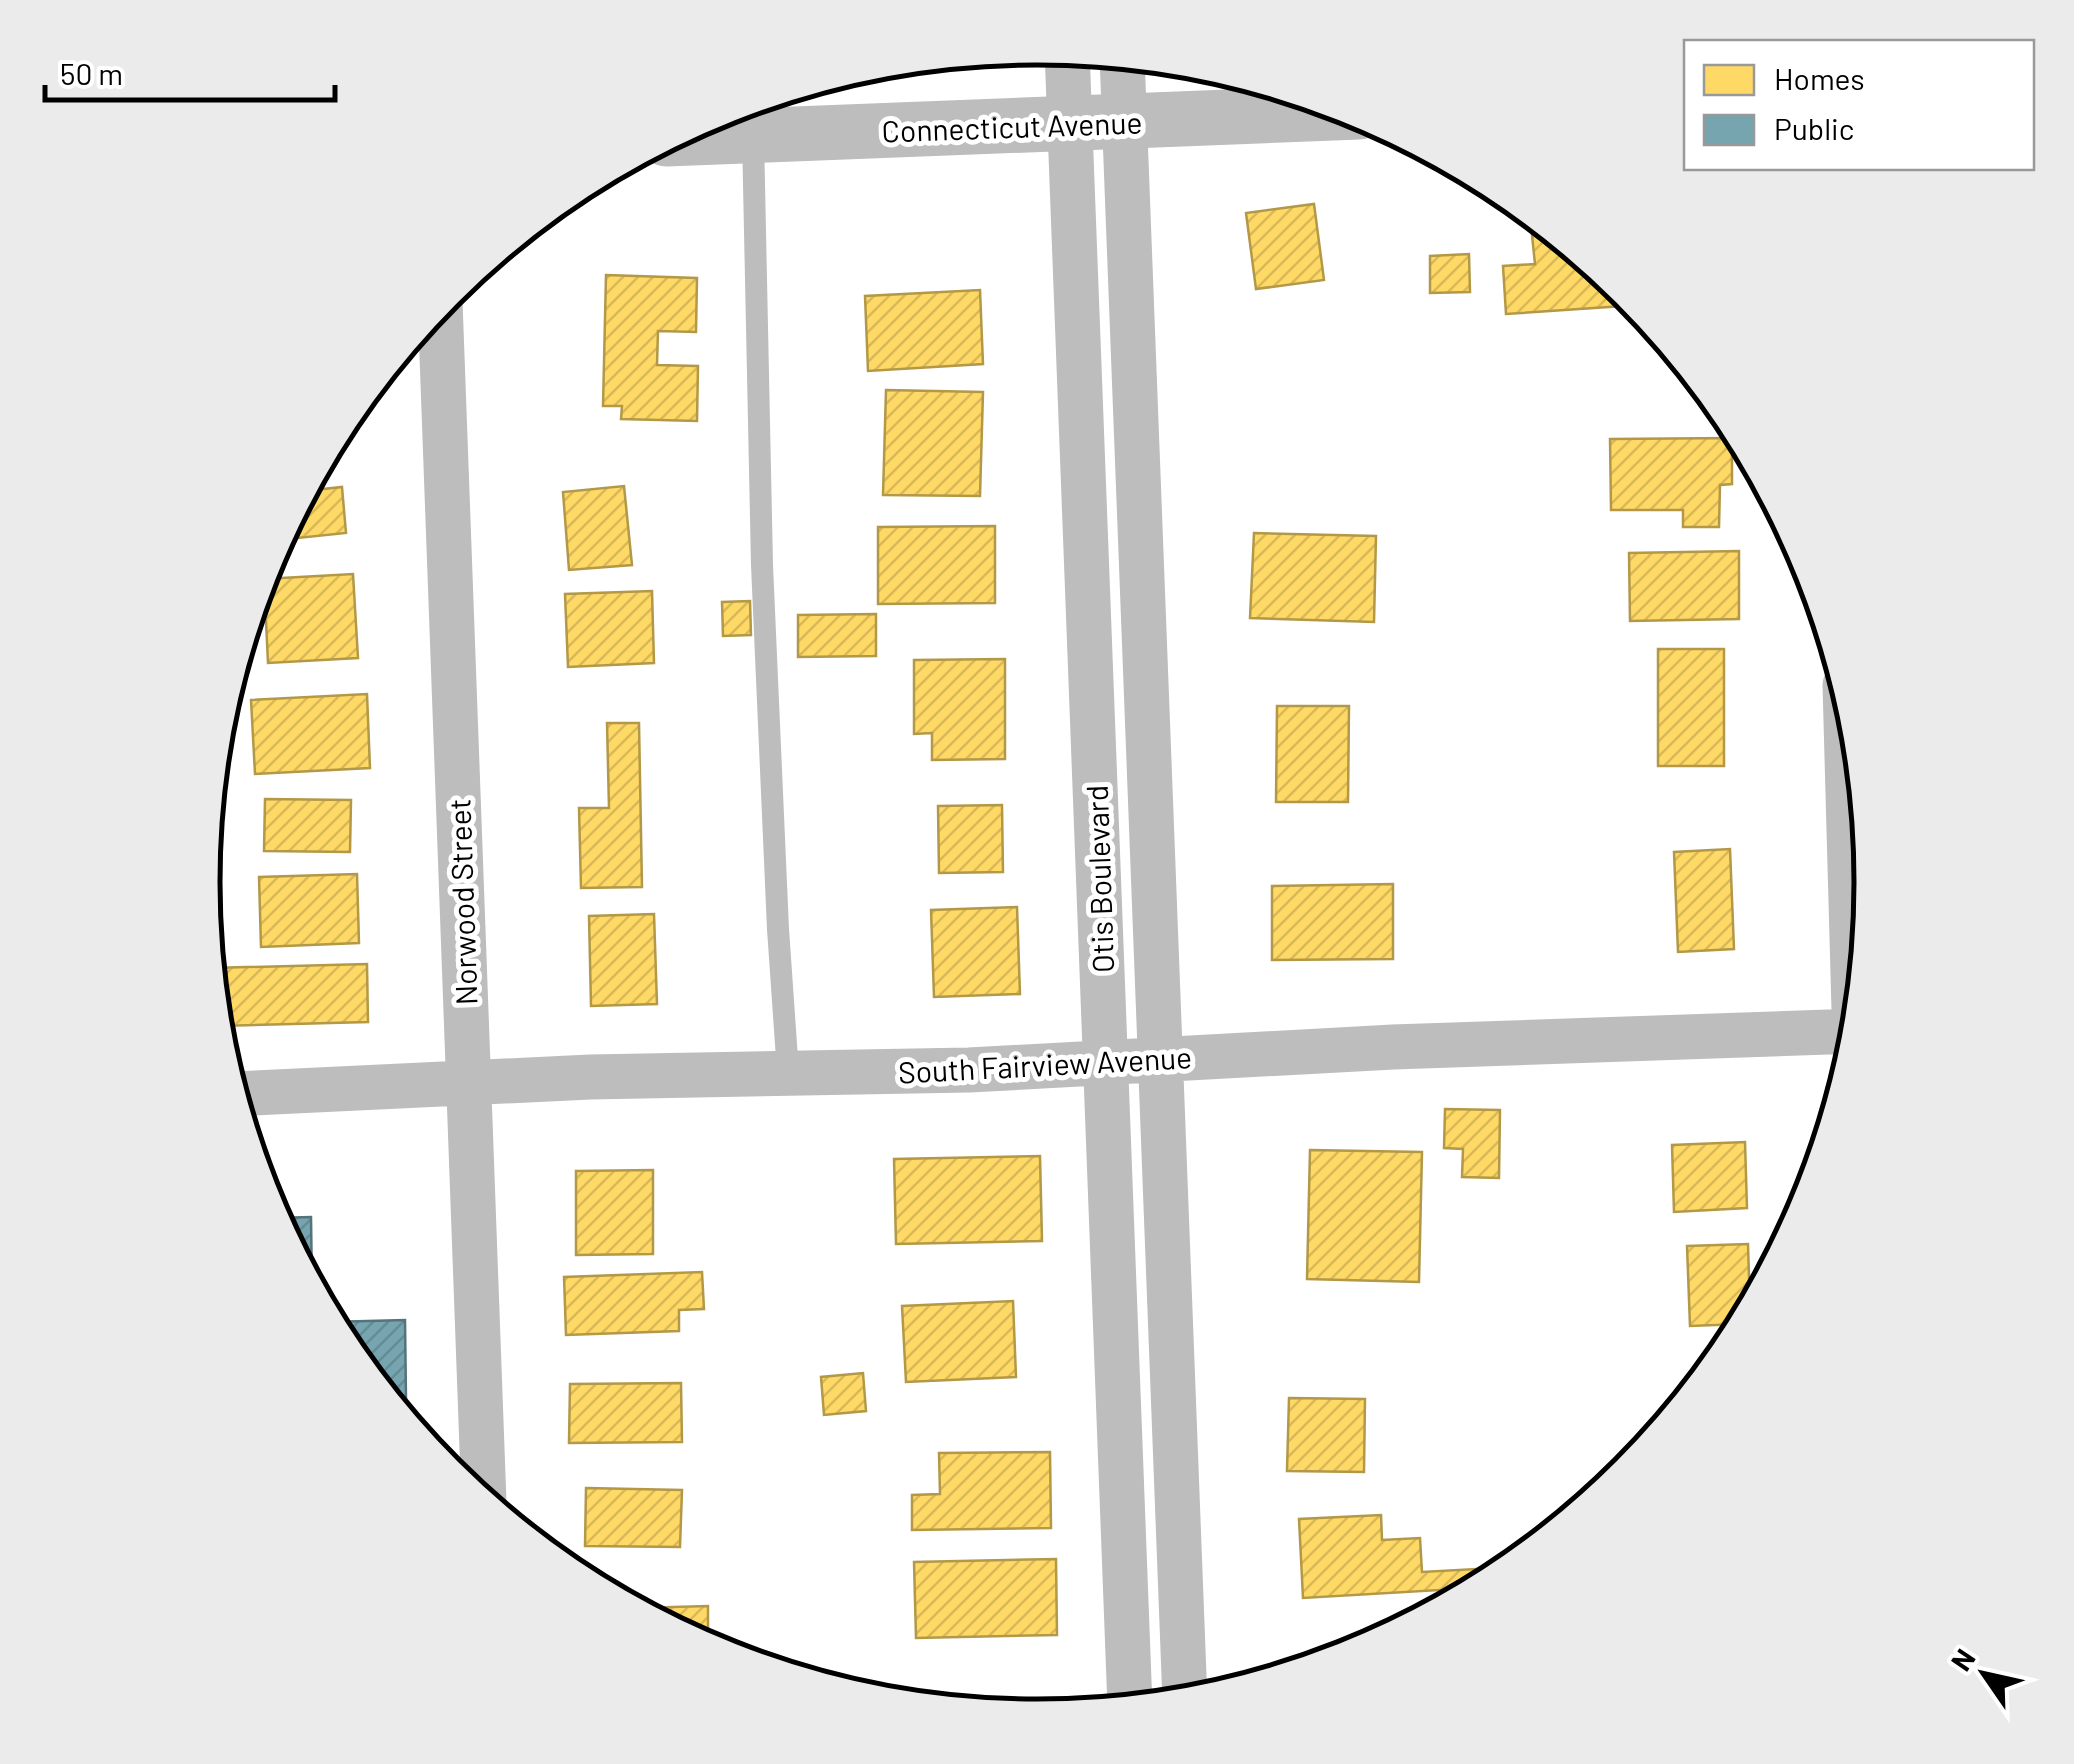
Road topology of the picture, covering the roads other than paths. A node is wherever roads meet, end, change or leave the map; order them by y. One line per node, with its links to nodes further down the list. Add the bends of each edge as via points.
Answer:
1 (1067, 66): 5 (street, Otis Boulevard)
2 (1122, 70): 4 (street, Otis Boulevard)
3 (1315, 114): 4 (street, Connecticut Avenue)
4 (1123, 122): 5 (street, Connecticut Avenue); 12 (street, Otis Boulevard)
5 (1068, 124): 6 (street, Connecticut Avenue); 13 (street, Otis Boulevard)
6 (753, 136): 7 (street, Connecticut Avenue); 14 (lane, via 762,565)
7 (700, 138)
8 (441, 324): 15 (street, Norwood Street)
9 (1848, 784): 10 (street)
10 (1852, 933)
11 (1839, 1036): 12 (street, South Fairview Avenue)
12 (1160, 1060): 13 (street, South Fairview Avenue); 18 (street, Otis Boulevard)
13 (1106, 1063): 14 (street, South Fairview Avenue); 19 (street, Otis Boulevard)
14 (788, 1073): 15 (street, South Fairview Avenue)
15 (470, 1083): 16 (street, South Fairview Avenue); 17 (street, Norwood Street)
16 (248, 1093)
17 (483, 1482)
18 (1184, 1685)
19 (1129, 1693)

